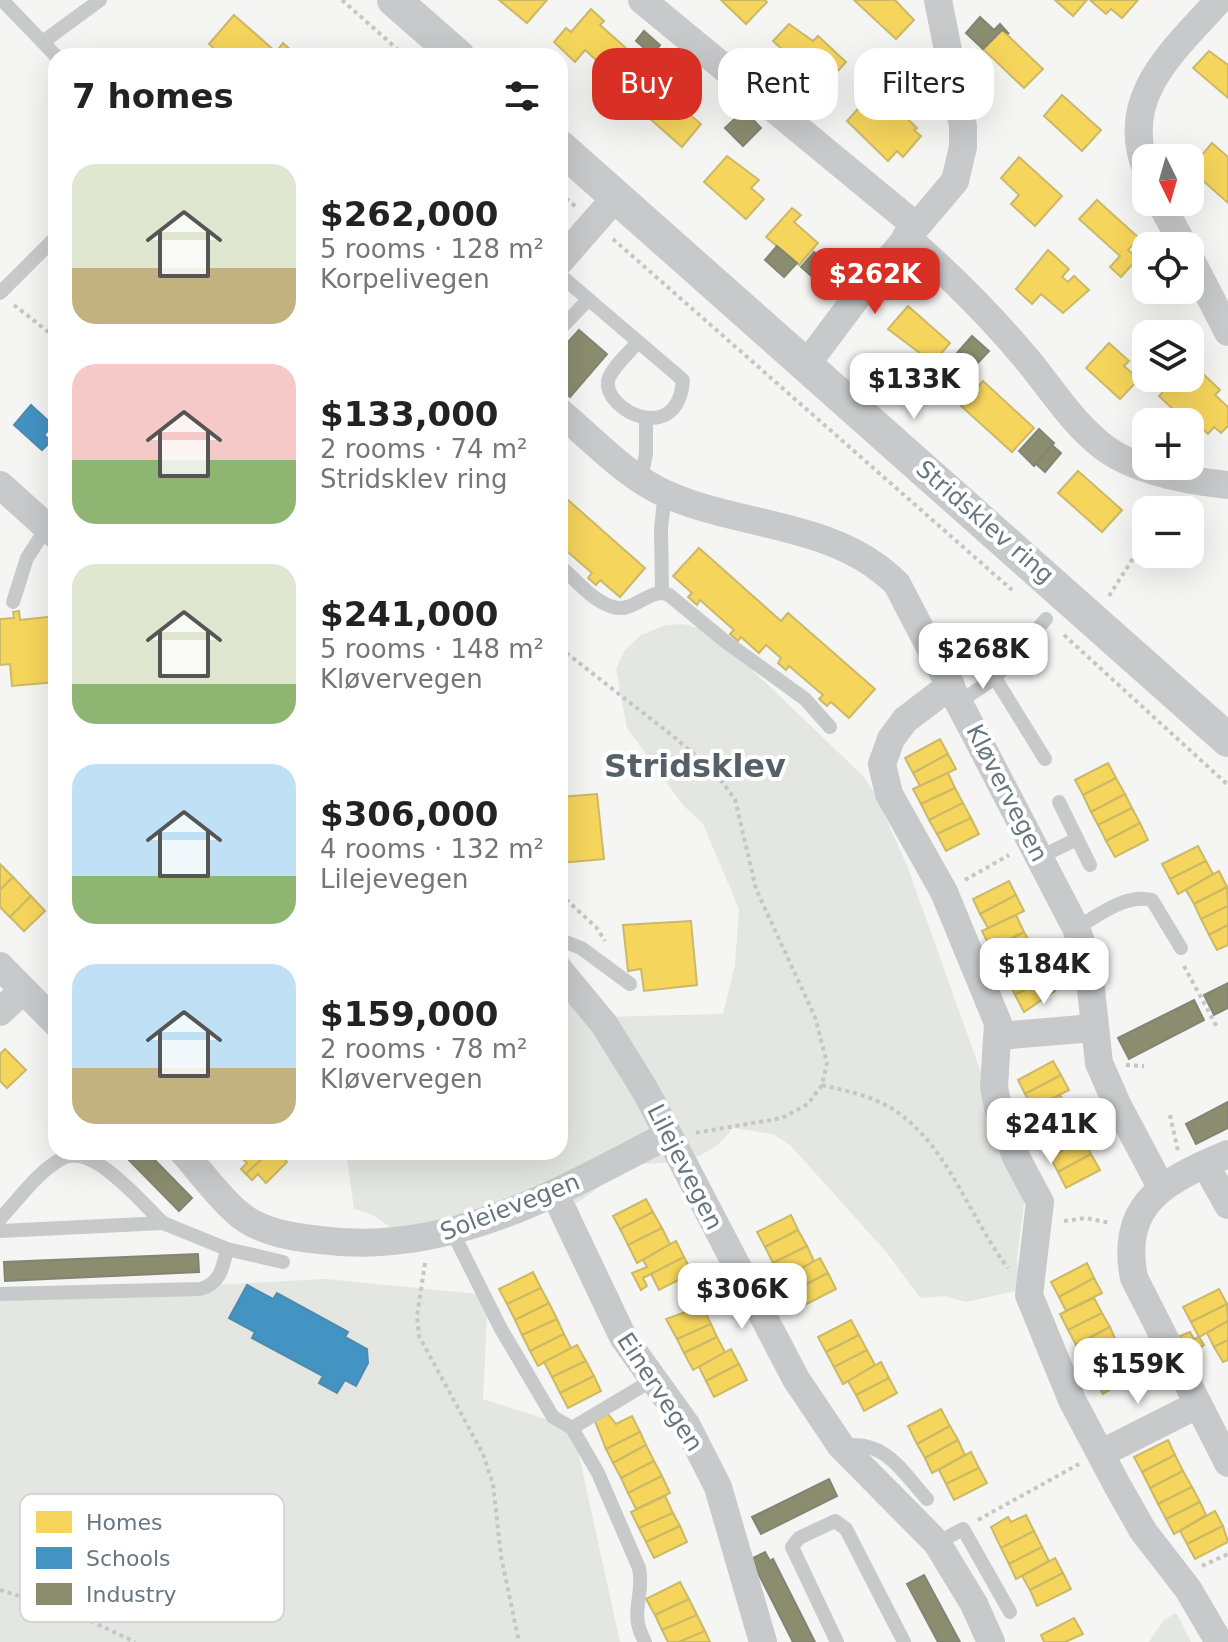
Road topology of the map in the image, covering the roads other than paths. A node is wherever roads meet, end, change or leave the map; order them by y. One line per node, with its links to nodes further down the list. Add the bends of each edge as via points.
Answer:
1 (2, 0): 7 (lane)
2 (99, 0): 7 (lane)
3 (394, 0): 9 (street)
4 (938, 0): 13 (street, via 963,147 955,181)
5 (1219, 0): 10 (street, via 1172,54 1141,101)
6 (657, 5): 13 (street)
7 (44, 41): 8 (lane)
8 (50, 48)
9 (449, 48)
10 (1137, 144)
11 (568, 154): 12 (street, Stridsklev ring)
12 (616, 197): 15 (street); 23 (street, Stridsklev ring)
13 (911, 232): 23 (street); 28 (street, via 1058,401 1107,449 1158,471)
14 (48, 247): 18 (lane)
15 (568, 252)
16 (568, 283): 19 (lane)
17 (1204, 285): 21 (street)
18 (6, 298)
19 (587, 301): 20 (lane); 22 (lane)
20 (568, 321)
21 (1228, 332)
22 (638, 342): 25 (lane, via 609,377 608,388 611,396); 25 (lane, via 683,380 679,398 664,417)
23 (806, 365): 39 (street, Stridsklev ring)
24 (568, 419): 26 (street, Kløvervegen)
25 (646, 420): 26 (lane)
26 (641, 478): 29 (street, Kløvervegen)
27 (0, 485): 30 (street)
28 (1228, 485)
29 (665, 493): 33 (lane); 37 (street, Kløvervegen, via 849,548 879,566 897,584)
30 (48, 527)
31 (48, 535): 34 (lane, via 27,558)
32 (568, 573): 33 (lane, via 595,597 621,609)
33 (662, 592): 38 (lane, via 805,699)
34 (13, 602)
35 (1046, 619): 36 (lane)
36 (995, 678): 37 (lane); 40 (lane)
37 (955, 694): 43 (street, Kløvervegen); 55 (street, via 905,720 882,764 889,794 944,892 989,995)
38 (830, 727)
39 (1228, 740)
40 (1045, 759)
41 (1059, 802): 42 (lane)
42 (1077, 839): 43 (lane); 44 (lane)
43 (1036, 849): 45 (street, Kløvervegen)
44 (1090, 865)
45 (1076, 928): 47 (lane, via 1143,897 1152,900); 54 (street, Kløvervegen, via 1088,962)
46 (568, 943): 50 (lane)
47 (1181, 948)
48 (0, 966): 51 (street)
49 (568, 981): 56 (street, Lilejevegen, via 604,1024)
50 (630, 984)
51 (23, 990): 52 (street); 53 (street)
52 (0, 1012)
53 (48, 1015)
54 (1093, 1028): 55 (street); 61 (street, Kløvervegen, via 1103,1073)
55 (999, 1036): 75 (street, via 994,1087 1016,1157 1040,1202 1029,1295 1045,1342)
56 (668, 1135): 62 (street, Soleievegen); 74 (street, Lilejevegen, via 796,1379)
57 (61, 1160): 64 (lane)
58 (95, 1160): 65 (lane)
59 (190, 1160): 67 (street, Soleievegen, via 240,1215 274,1232 383,1245)
60 (1208, 1163): 61 (street); 63 (street)
61 (1161, 1187): 72 (street, via 1135,1222 1129,1251 1134,1278)
62 (555, 1194): 67 (street, Soleievegen); 71 (street, Einervegen, via 623,1337)
63 (1228, 1205)
64 (0, 1219)
65 (163, 1223): 66 (lane); 68 (lane)
66 (0, 1231)
67 (443, 1235): 73 (lane, via 553,1417)
68 (227, 1249): 69 (lane); 70 (lane, via 218,1279 200,1289)
69 (283, 1262)
70 (0, 1294)
71 (651, 1381): 73 (lane); 81 (street, Einervegen, via 687,1426 718,1487)
72 (1197, 1405): 75 (street); 76 (street)
73 (572, 1428): 80 (lane, via 598,1473 639,1568 642,1585 634,1612)
74 (841, 1446): 77 (lane, via 860,1443 883,1450); 78 (street, Lilejevegen)
75 (1102, 1453): 85 (street, via 1143,1531 1188,1589)
76 (1228, 1463)
77 (927, 1499)
78 (937, 1543): 79 (lane, via 963,1529); 84 (street, Lilejevegen)
79 (1010, 1612)
80 (645, 1642)
81 (763, 1642)
82 (837, 1642): 83 (lane, via 792,1547 799,1538 835,1521 846,1529)
83 (904, 1642)
84 (991, 1642)
85 (1219, 1642)

